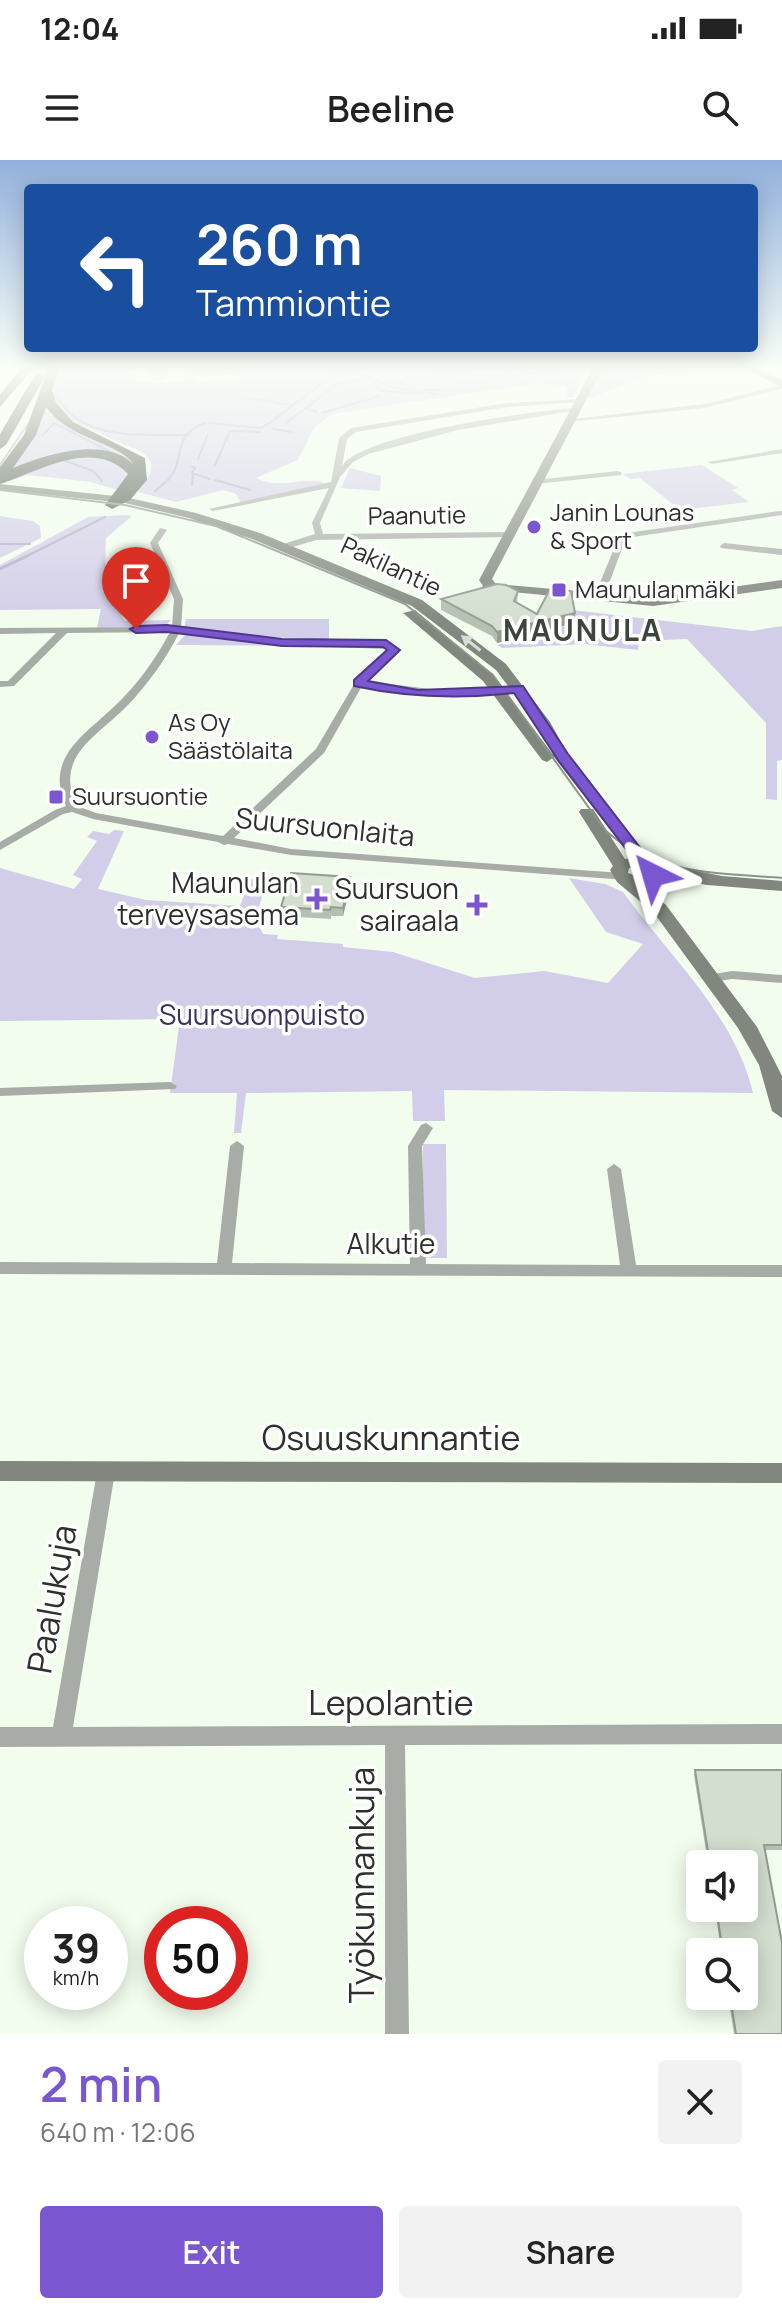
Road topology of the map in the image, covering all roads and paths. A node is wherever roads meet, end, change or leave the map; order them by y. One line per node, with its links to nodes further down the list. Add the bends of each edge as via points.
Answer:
1 (20, 453): 11 (highway)
2 (126, 453): 12 (highway, via 141,462 143,476)
3 (340, 453): 9 (street)
4 (367, 453): 9 (street, via 354,458)
5 (550, 453): 10 (main road)
6 (766, 453): 7 (street)
7 (712, 462)
8 (618, 473): 10 (street)
9 (337, 480): 13 (street); 17 (street, via 316,523)
10 (535, 482): 16 (main road)
11 (2, 485): 12 (main road, Pakilantie); 12 (highway, via 50,459 112,458 129,464 135,473)
12 (117, 501): 19 (main road, Pakilantie, via 209,520); 27 (main road, Pakilantie, via 237,536)
13 (213, 509)
14 (779, 513): 24 (street, via 623,536)
15 (163, 530): 29 (street, via 154,543 178,591)
16 (506, 535): 17 (street, Paanutie); 22 (main road, via 485,580)
17 (320, 537): 19 (street, Paanutie)
18 (724, 546): 20 (street)
19 (283, 547): 26 (main road, Pakilantie)
20 (782, 552)
21 (782, 584): 24 (main road, via 662,602)
22 (492, 587): 23 (main road); 24 (main road)
23 (476, 592)
24 (599, 597)
25 (438, 604): 26 (main road)
26 (424, 608): 27 (main road); 33 (main road, Pakilantie, one-way to 26, via 496,662)
27 (408, 612): 34 (main road, Pakilantie, via 481,670)
28 (64, 630): 29 (street); 30 (street); 32 (street)
29 (176, 630): 31 (street, via 260,641 394,648); 36 (street, via 126,700 71,754 63,783)
30 (0, 631)
31 (359, 683): 34 (street, via 418,694); 37 (street, via 325,746)
32 (5, 684): 35 (street)
33 (518, 689): 34 (street); 40 (main road, Pakilantie)
34 (499, 691): 39 (main road, Pakilantie, via 601,831)
35 (0, 696)
36 (72, 808): 37 (street, Suursuonlaita); 38 (street)
37 (224, 842): 39 (street, Suursuonlaita, via 319,855)
38 (0, 847)
39 (621, 872): 40 (main road); 42 (main road, Pakilantie)
40 (649, 873): 41 (main road); 42 (main road, Pakilantie)
41 (782, 886)
42 (660, 909): 43 (main road, Pakilantie)
43 (712, 978): 44 (street); 46 (main road, Pakilantie, via 763,1052)
44 (782, 979)
45 (170, 1086): 47 (street)
46 (779, 1088): 48 (main road, Pakilantie)
47 (0, 1092)
48 (782, 1111)
49 (426, 1128): 54 (street, via 415,1146)
50 (237, 1146): 53 (street)
51 (614, 1169): 55 (street)
52 (0, 1268): 53 (street, Alkutie)
53 (224, 1269): 54 (street, Alkutie)
54 (418, 1270): 55 (street, Alkutie)
55 (629, 1271): 56 (street, Alkutie)
56 (782, 1271)
57 (0, 1471): 58 (main road, Osuuskunnantie)
58 (106, 1472): 59 (main road, Osuuskunnantie); 63 (street, Paalukuja)
59 (782, 1473)
60 (782, 1734): 61 (street, Lepolantie)
61 (395, 1735): 63 (street, Lepolantie); 64 (street, Työkunnankuja)
62 (0, 1737): 63 (street, Lepolantie)
63 (61, 1737)
64 (397, 2034)

